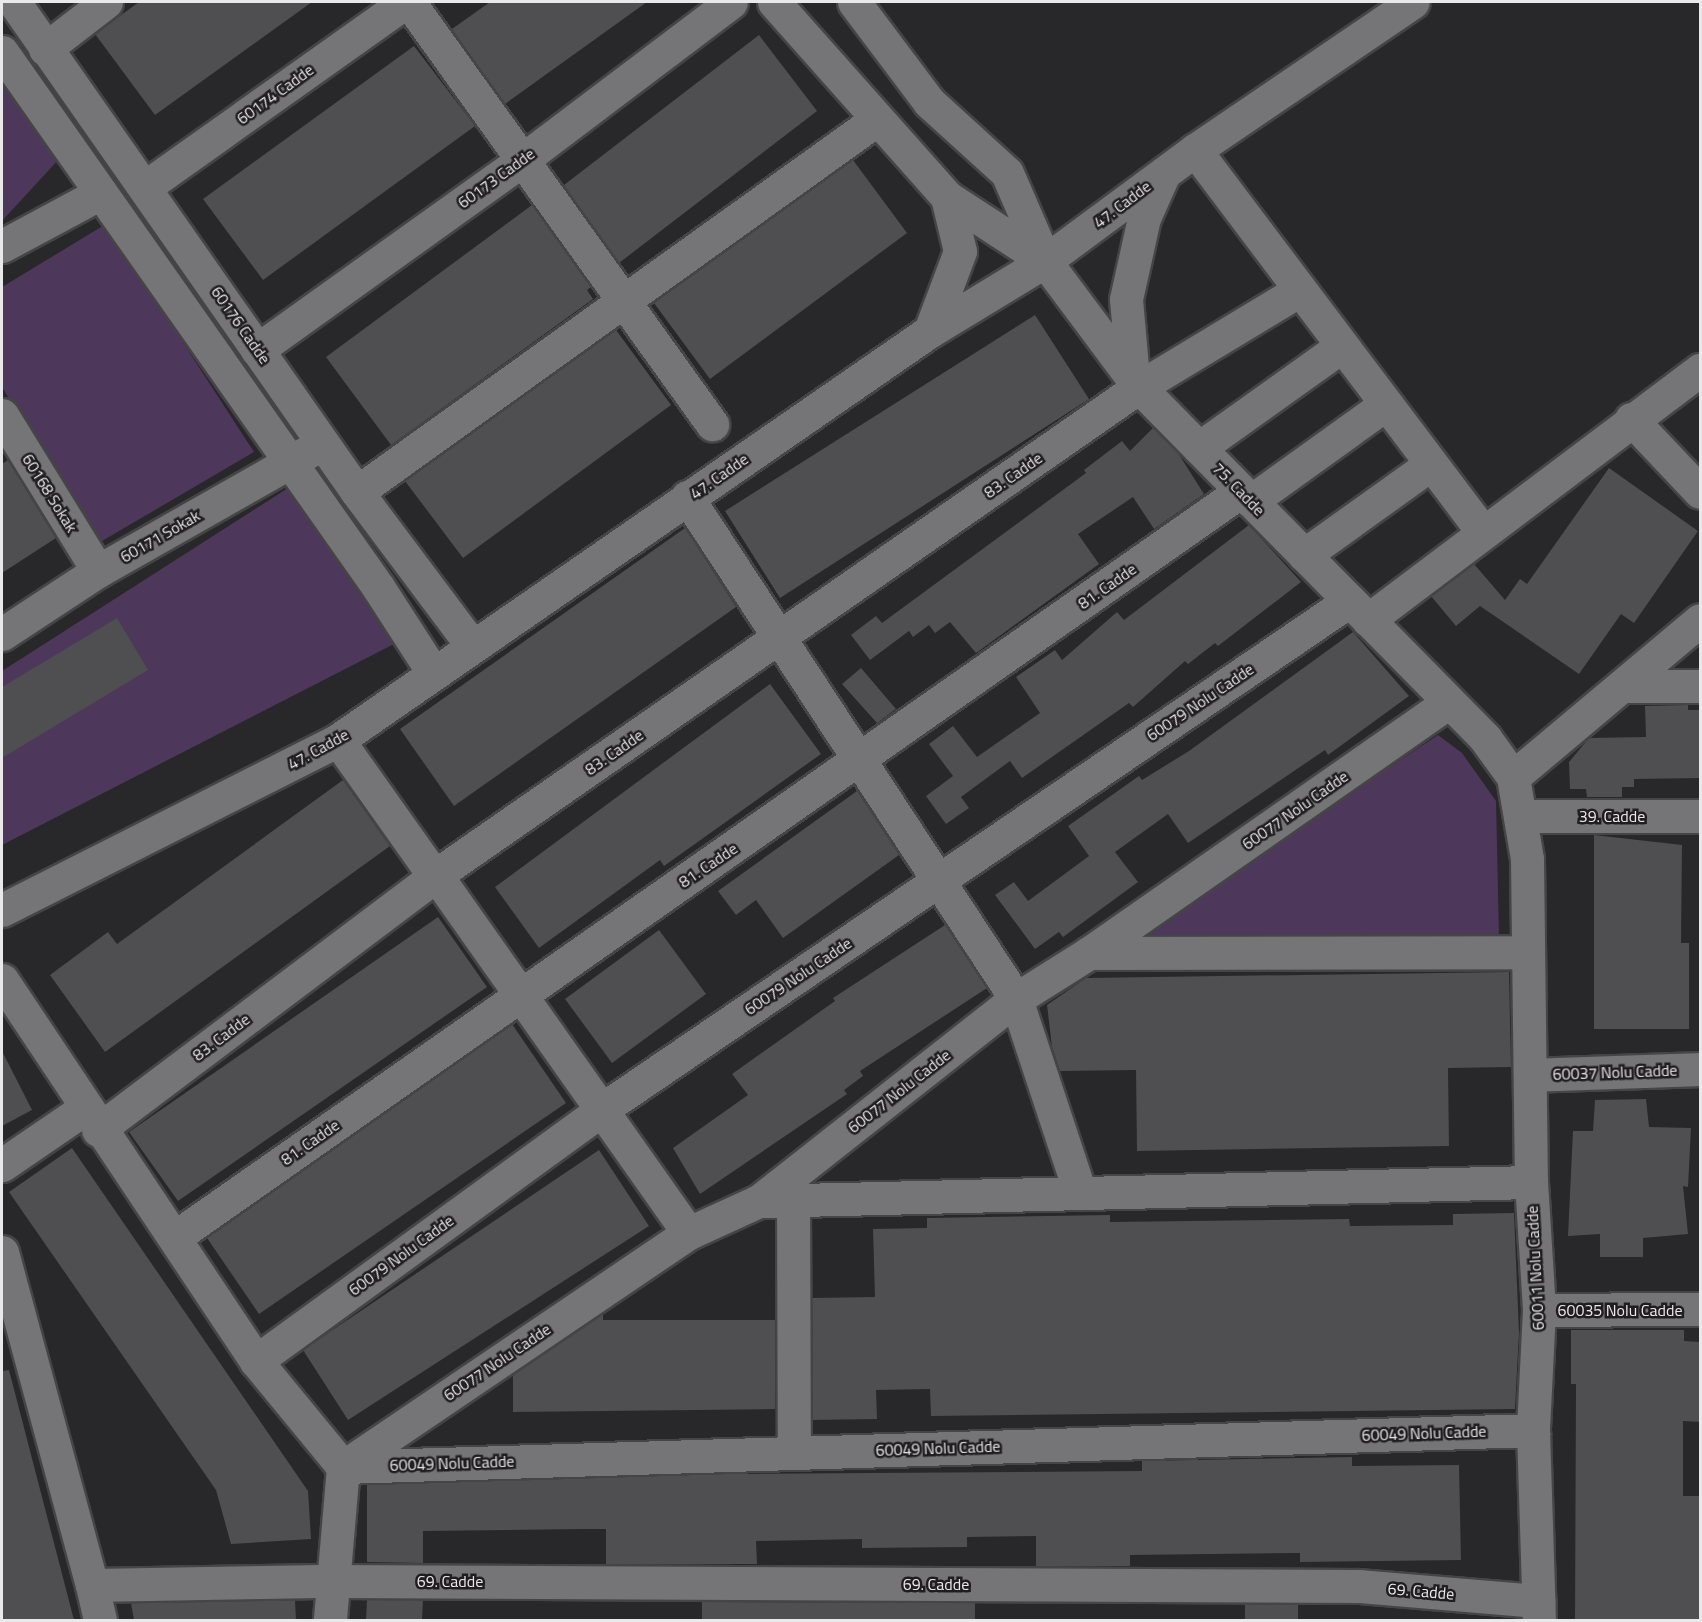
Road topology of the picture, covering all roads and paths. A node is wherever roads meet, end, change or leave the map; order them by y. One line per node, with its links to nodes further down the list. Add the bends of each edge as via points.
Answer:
1 (14, 2): 9 (street, 60176 Cadde)
2 (106, 2): 9 (street)
3 (405, 2): 15 (street, 60174 Cadde)
4 (409, 2): 13 (street)
5 (731, 2): 13 (street, 60173 Cadde)
6 (774, 2): 11 (street)
7 (854, 2): 19 (street, via 929,102 1007,173)
8 (1413, 2): 12 (street, 47. Cadde)
9 (45, 49): 15 (street, 60176 Cadde)
10 (2, 52): 16 (street)
11 (876, 120): 17 (street); 21 (street)
12 (1195, 150): 14 (street, 47. Cadde); 20 (street)
13 (521, 161): 21 (street); 24 (street, 60173 Cadde)
14 (1165, 172): 19 (street, 47. Cadde); 26 (street, via 1144,218 1126,299)
15 (145, 187): 24 (street, 60176 Cadde)
16 (101, 193): 18 (street); 33 (street)
17 (947, 198): 19 (street); 22 (street, via 960,251)
18 (2, 246)
19 (1045, 261): 22 (street, 47. Cadde); 26 (street, 75. Cadde)
20 (1300, 291): 23 (street); 26 (street, 83. Cadde)
21 (623, 302): 30 (street); 35 (street)
22 (930, 331): 38 (street, 47. Cadde)
23 (1342, 346): 27 (street); 32 (street)
24 (257, 350): 31 (street, 60176 Cadde)
25 (1701, 370): 28 (street, 60079 Nolu Cadde)
26 (1136, 383): 32 (street, 75. Cadde); 45 (street, 83. Cadde)
27 (1386, 404): 34 (street); 37 (street, 81. Cadde)
28 (1631, 419): 36 (street); 39 (street, 60079 Nolu Cadde)
29 (3, 421): 41 (street, 60168 Sokak)
30 (712, 424)
31 (323, 444): 33 (street, 60171 Sokak); 35 (street, 60176 Cadde)
32 (1199, 448): 37 (street, 75. Cadde)
33 (290, 462): 41 (street, 60171 Sokak); 47 (street)
34 (1431, 464): 39 (street); 40 (street)
35 (357, 492): 46 (street, 60176 Cadde)
36 (1701, 492)
37 (1246, 496): 40 (street, 75. Cadde); 52 (street, 81. Cadde)
38 (687, 497): 45 (street); 46 (street, 47. Cadde)
39 (1483, 532): 42 (street, 60079 Nolu Cadde)
40 (1304, 555): 42 (street, 75. Cadde)
41 (98, 571): 44 (street, 60171 Sokak)
42 (1358, 611): 50 (street, 75. Cadde); 57 (street, 60079 Nolu Cadde)
43 (1701, 621): 48 (street)
44 (2, 634)
45 (781, 636): 52 (street); 56 (street, 83. Cadde)
46 (472, 646): 47 (street, 47. Cadde)
47 (434, 674): 51 (street, 47. Cadde)
48 (1622, 686): 49 (street); 53 (street)
49 (1701, 686)
50 (1448, 703): 53 (street, 75. Cadde, via 1485,738); 60 (street, 60077 Nolu Cadde)
51 (338, 740): 56 (street); 58 (street, 47. Cadde)
52 (861, 760): 57 (street); 62 (street, 81. Cadde)
53 (1513, 777): 54 (street, 60011 Nolu Cadde)
54 (1522, 816): 55 (street, 39. Cadde); 59 (street, 60011 Nolu Cadde)
55 (1701, 816)
56 (435, 876): 62 (street); 67 (street, 83. Cadde)
57 (938, 880): 63 (street); 66 (street, 60079 Nolu Cadde)
58 (2, 910)
59 (1528, 952): 60 (street); 65 (street, 60011 Nolu Cadde)
60 (1089, 953): 63 (street, 60077 Nolu Cadde)
61 (2, 980): 67 (street)
62 (519, 994): 66 (street); 74 (street, 81. Cadde)
63 (1016, 999): 70 (street); 72 (street, 60077 Nolu Cadde)
64 (1700, 1069): 65 (street, 60037 Nolu Cadde)
65 (1530, 1075): 69 (street, 60011 Nolu Cadde)
66 (601, 1110): 73 (street); 78 (street, 60079 Nolu Cadde)
67 (91, 1119): 68 (street, 83. Cadde); 74 (street)
68 (2, 1166)
69 (1530, 1182): 70 (street); 77 (street, 60011 Nolu Cadde)
70 (1080, 1193): 71 (street)
71 (793, 1200): 72 (street); 80 (street)
72 (759, 1201): 73 (street, 60077 Nolu Cadde)
73 (689, 1233): 81 (street, 60077 Nolu Cadde)
74 (175, 1237): 78 (street)
75 (2, 1252): 83 (street)
76 (1701, 1309): 77 (street, 60035 Nolu Cadde)
77 (1539, 1310): 79 (street, 60011 Nolu Cadde)
78 (256, 1361): 81 (street)
79 (1533, 1430): 80 (street, 60049 Nolu Cadde); 84 (street, 60011 Nolu Cadde)
80 (794, 1452): 81 (street, 60049 Nolu Cadde)
81 (343, 1467): 82 (street)
82 (333, 1581): 83 (street, 69. Cadde); 84 (street, 69. Cadde, via 1359,1586); 86 (street)
83 (93, 1585): 85 (street)
84 (1538, 1611)
85 (100, 1620)
86 (330, 1620)

